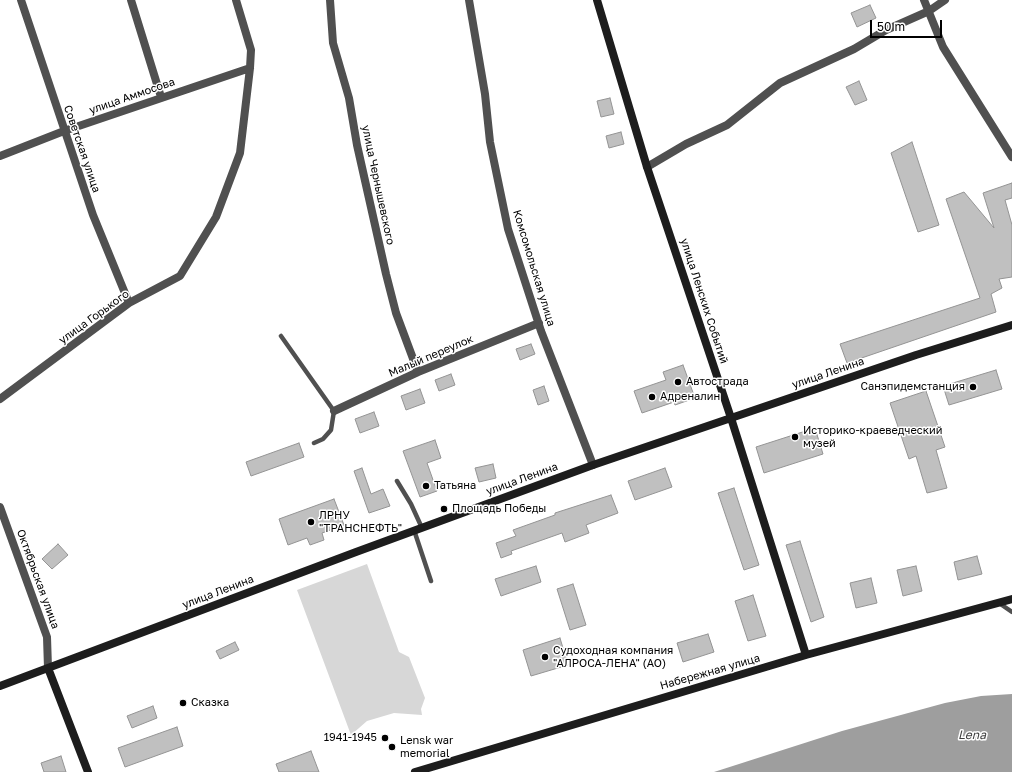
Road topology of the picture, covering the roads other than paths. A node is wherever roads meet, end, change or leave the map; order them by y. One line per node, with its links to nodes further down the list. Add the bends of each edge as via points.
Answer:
1 (21, 0): 12 (street, Советская улица)
2 (131, 0): 11 (street)
3 (236, 0): 10 (street, улица Горького, via 251,50)
4 (330, 0): 20 (street, улица Чернышевского, via 333,43 349,98 386,274 396,313)
5 (469, 0): 17 (street, Комсомольская улица, via 485,94 490,142 508,229)
6 (597, 0): 15 (street, улица Ленских Событий)
7 (924, 0): 9 (street)
8 (946, 0): 9 (street)
9 (929, 11): 14 (street, via 943,47); 15 (street, via 780,83 727,125 686,144)
10 (250, 68): 11 (street, улица Аммосова); 16 (street, улица Горького, via 240,153 216,217 180,276)
11 (161, 97): 12 (street, улица Аммосова)
12 (64, 131): 13 (street, улица Аммосова); 16 (street, Советская улица, via 93,215)
13 (0, 156)
14 (1012, 157)
15 (647, 167): 23 (street, улица Ленских Событий)
16 (129, 303): 21 (street, улица Горького)
17 (539, 323): 20 (street, Малый переулок); 25 (street, Комсомольская улица)
18 (1012, 325): 23 (street, улица Ленина)
19 (281, 336): 22 (lane)
20 (418, 372): 22 (street, Малый переулок)
21 (0, 399)
22 (334, 411): 24 (lane, via 331,430 324,439)
23 (731, 418): 25 (street, улица Ленина); 33 (street, улица Ленских Событий)
24 (314, 443)
25 (593, 465): 28 (street, улица Ленина)
26 (397, 481): 28 (lane, via 411,504)
27 (0, 507): 34 (street, Октябрьская улица, via 47,637)
28 (418, 529): 29 (lane); 34 (street, улица Ленина)
29 (431, 581)
30 (1012, 599): 31 (street, Набережная улица)
31 (999, 603): 32 (lane); 33 (street, Набережная улица)
32 (1012, 612)
33 (806, 655): 37 (street, Набережная улица)
34 (48, 668): 35 (street, улица Ленина); 36 (street, Октябрьская улица)
35 (0, 686)
36 (88, 772)
37 (415, 772)

